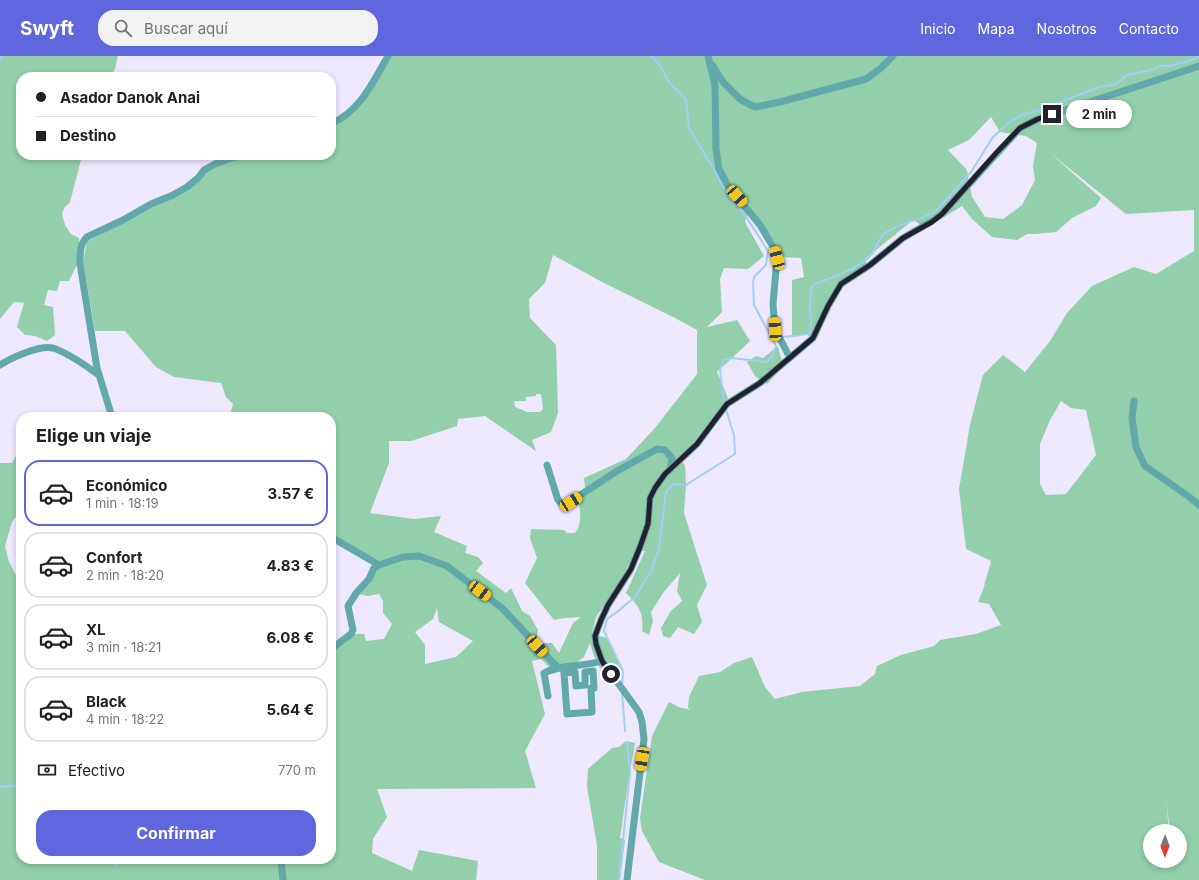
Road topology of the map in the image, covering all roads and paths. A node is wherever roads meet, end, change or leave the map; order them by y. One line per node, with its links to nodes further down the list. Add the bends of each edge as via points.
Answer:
1 (388, 56): 6 (street, via 367,93 357,105)
2 (704, 56): 4 (street)
3 (894, 56): 4 (street, via 866,79 755,107 741,100 723,82)
4 (710, 59): 8 (street, via 715,85 719,169 728,186 760,224 775,250 775,329)
5 (1199, 66): 8 (street, via 1038,119 1020,128 942,214 903,238 870,265 841,284 813,338)
6 (336, 121)
7 (228, 160): 10 (street, via 204,170 187,187 173,195 84,239 80,249 80,264)
8 (790, 358): 14 (street, via 760,383 727,404 697,444)
9 (0, 365): 10 (street, via 25,353 53,348)
10 (99, 375): 12 (street)
11 (1134, 401): 15 (street, via 1132,418 1136,447 1145,466)
12 (110, 412)
13 (547, 465): 14 (street, via 558,500 565,505 617,471 657,449 665,450 672,458)
14 (670, 470): 19 (street, via 650,498 648,524 640,547 631,569 608,605 595,636)
15 (1199, 506)
16 (336, 540): 17 (street)
17 (379, 564): 18 (street, via 348,606 353,630 351,634); 20 (street, via 403,557 420,556 447,566 502,608)
18 (336, 645)
19 (602, 661): 20 (street); 25 (street, via 639,712 644,739)
20 (558, 668): 21 (street, via 544,673)
21 (548, 696)
22 (567, 714): 22 (street, via 564,673 575,672 576,686 585,685 585,672 593,671 592,712)
23 (281, 864): 24 (street)
24 (283, 880)
25 (627, 880)

